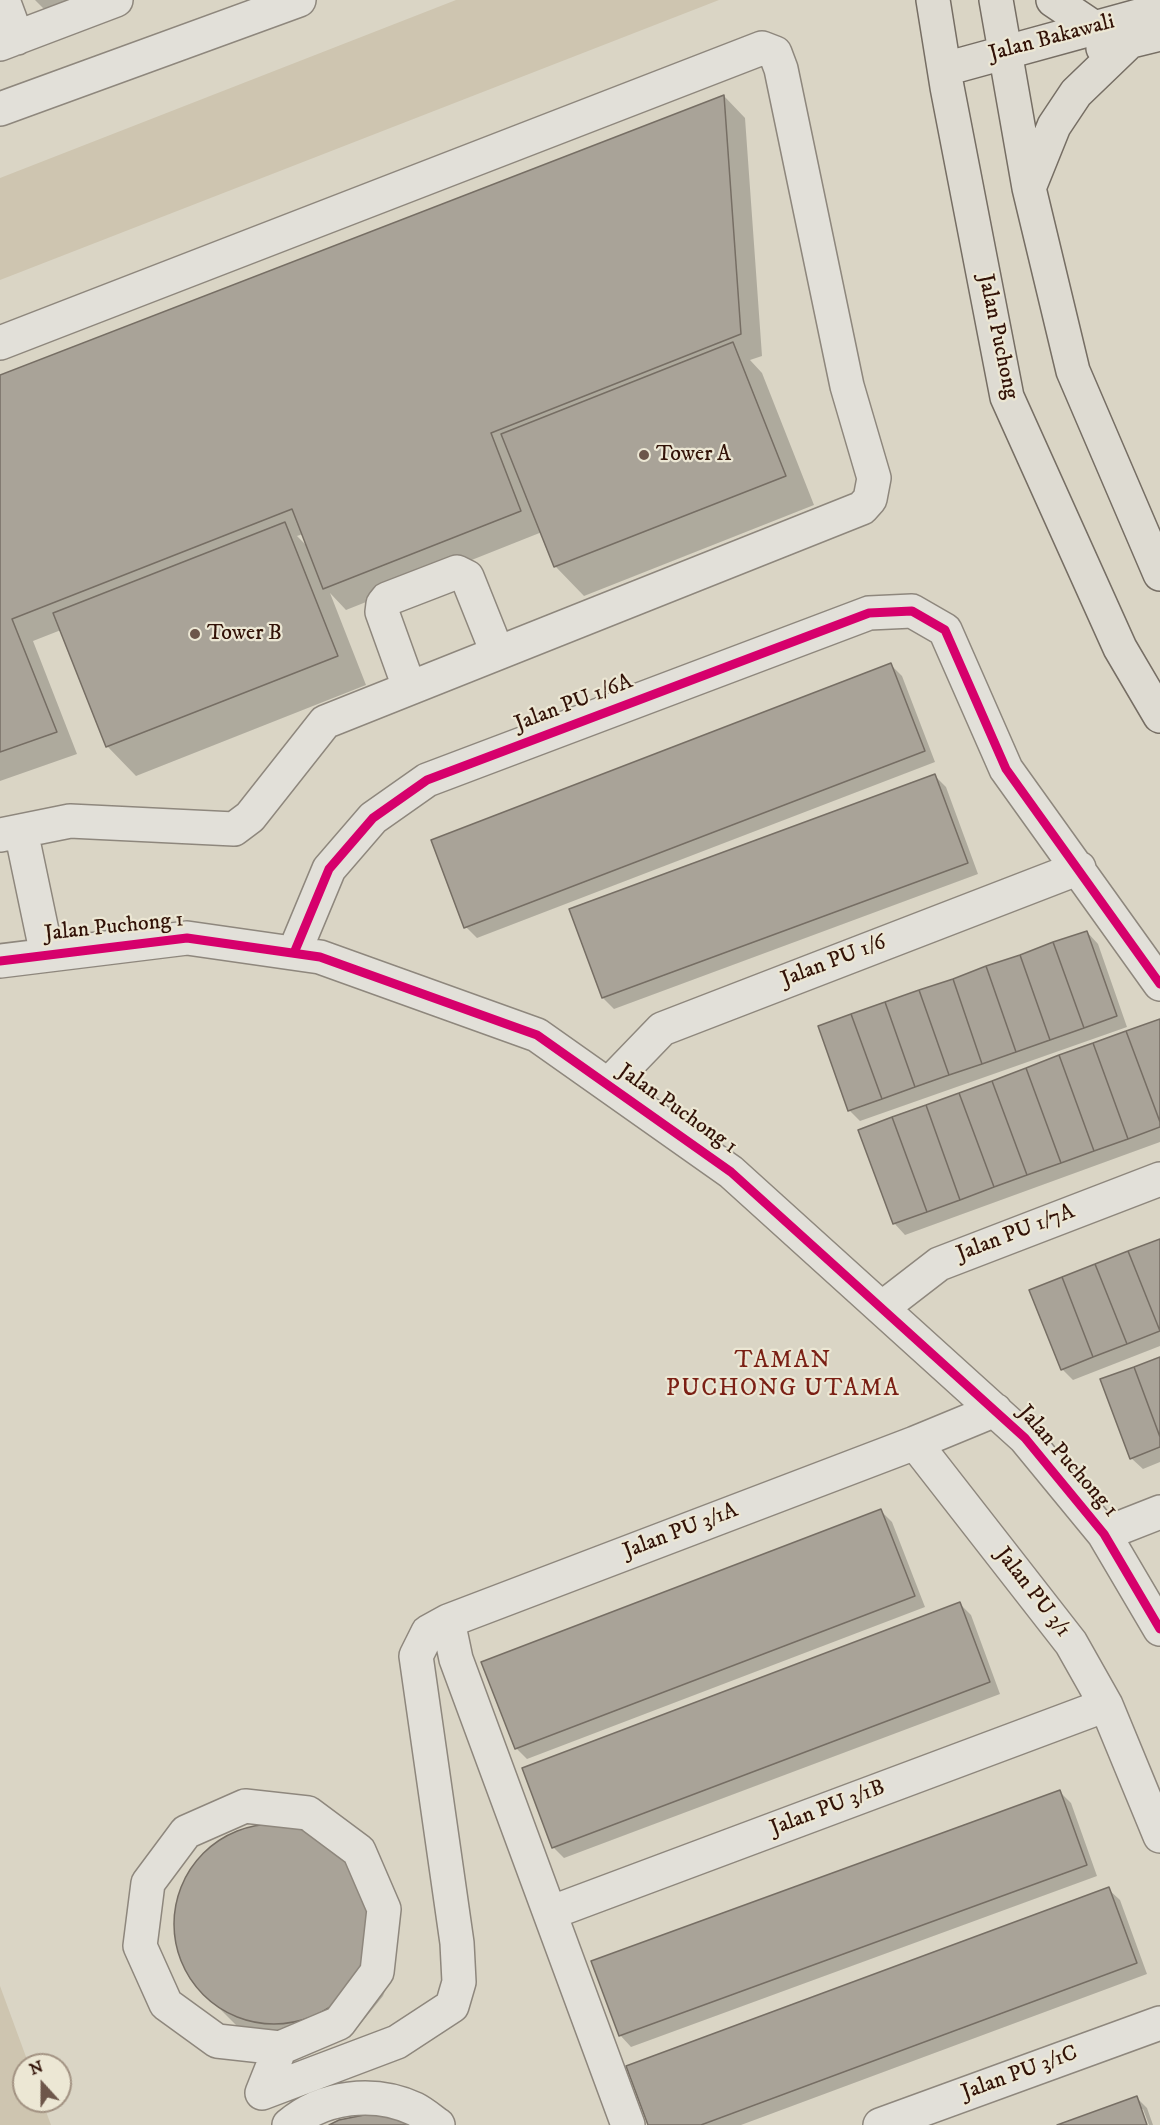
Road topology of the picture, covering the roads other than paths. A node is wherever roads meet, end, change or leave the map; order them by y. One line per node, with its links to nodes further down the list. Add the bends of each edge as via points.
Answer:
1 (3, 0): 10 (street)
2 (116, 0): 10 (street)
3 (299, 0): 13 (street)
4 (933, 0): 12 (main road, Jalan Puchong)
5 (996, 0): 11 (main road)
6 (1053, 0): 8 (main road)
7 (1160, 10): 8 (main road, Jalan Bakawali)
8 (1094, 27): 11 (main road, Jalan Bakawali)
9 (1145, 38): 11 (main road, Jalan Bakawali); 14 (main road, via 1070,102 1054,126)
10 (9, 41)
11 (1007, 62): 12 (main road, Jalan Bakawali); 14 (main road)
12 (946, 78): 19 (main road, Jalan Puchong, via 1007,397 1120,648)
13 (0, 109)
14 (1029, 188): 16 (main road, via 1073,370)
15 (0, 343): 17 (street, via 762,48 775,53 782,69 847,386 874,478 870,498 862,508)
16 (1160, 574)
17 (497, 652): 18 (street); 18 (street, via 463,573 387,599 382,612)
18 (409, 687): 20 (street, via 325,722 250,817 234,829 70,821)
19 (1160, 716)
20 (11, 833): 23 (street)
21 (1079, 868): 22 (street, Jalan PU 1/6A, via 1006,769 945,630 912,611 869,613 427,780 373,818 329,869); 25 (street); 26 (street, Jalan PU 1/6, via 662,1029)
22 (294, 953): 23 (street, Jalan Puchong 1, via 187,938); 26 (street, Jalan Puchong 1, via 320,957 537,1035)
23 (47, 955): 24 (street, Jalan Puchong 1)
24 (0, 961)
25 (1160, 984)
26 (608, 1085): 28 (street, Jalan Puchong 1, via 731,1172)
27 (1160, 1179): 28 (street, Jalan PU 1/7A, via 939,1264)
28 (882, 1308): 29 (street, Jalan Puchong 1)
29 (995, 1410): 30 (street); 32 (street, Jalan Puchong 1, via 1025,1438)
30 (915, 1443): 34 (street, Jalan PU 3/1A); 36 (street, Jalan PU 3/1, via 1071,1644)
31 (1160, 1512): 32 (street)
32 (1104, 1534): 33 (street, Jalan Puchong 1)
33 (1152, 1595): 35 (street, Jalan Puchong 1)
34 (448, 1621): 38 (street, via 456,1659); 41 (street, Jalan PU 3/1A, via 428,1632 416,1656 456,1943 459,1982 452,2006 397,2042)
35 (1160, 1629)
36 (1106, 1705): 37 (street, Jalan PU 3/1); 38 (street, Jalan PU 3/1B)
37 (1160, 1836)
38 (550, 1913): 44 (street)
39 (1160, 2023): 45 (street, Jalan PU 3/1C)
40 (280, 2048): 40 (street, via 217,2042 166,2004 140,1946 147,1883 186,1832 245,1806 308,1813 359,1851 384,1909 377,1972 339,2023); 41 (street)
41 (262, 2093): 42 (street)
42 (295, 2120): 43 (street, via 339,2100 378,2098 416,2109)
43 (438, 2125)
44 (628, 2125)
45 (880, 2125)

